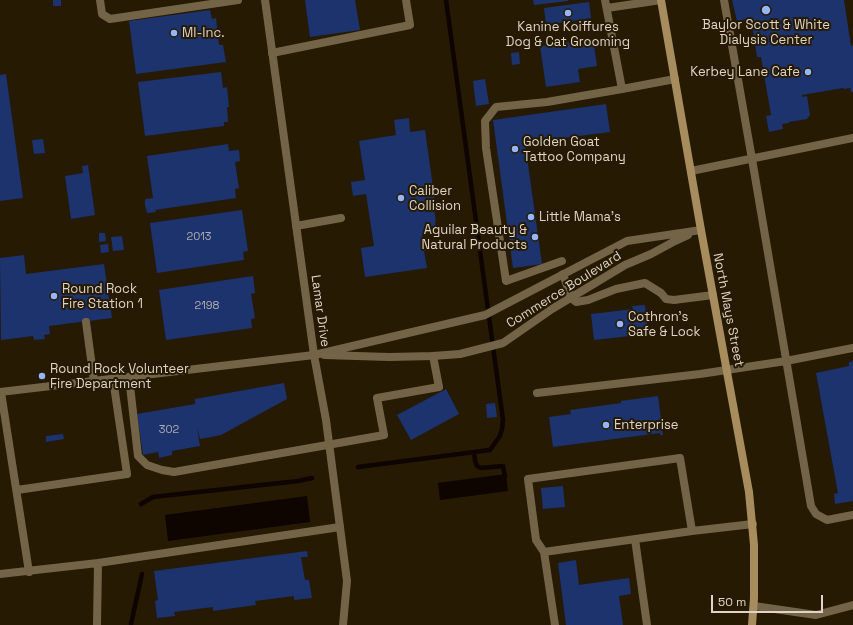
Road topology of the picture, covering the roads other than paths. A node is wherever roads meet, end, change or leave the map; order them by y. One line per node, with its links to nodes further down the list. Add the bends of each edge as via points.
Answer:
1 (100, 0): 2 (street, via 102,14 110,19)
2 (238, 0)
3 (265, 0): 8 (street, Lamar Drive)
4 (406, 0): 8 (street, via 410,25)
5 (661, 0): 7 (street); 9 (main road, North Mays Street)
6 (724, 0): 12 (street)
7 (606, 4): 10 (street)
8 (272, 53): 15 (street, Lamar Drive)
9 (675, 79): 10 (street); 13 (main road, North Mays Street)
10 (622, 89): 17 (street, via 547,102 496,107 486,121 486,148 506,281)
11 (853, 138): 12 (street)
12 (752, 159): 13 (street); 25 (street)
13 (691, 171): 16 (main road, North Mays Street)
14 (341, 218): 15 (street)
15 (296, 226): 23 (street, Lamar Drive)
16 (701, 230): 18 (street, Commerce Boulevard, via 627,241); 19 (main road, North Mays Street); 20 (street, Commerce Boulevard, via 625,265)
17 (562, 261)
18 (563, 274): 20 (street); 23 (street, Commerce Boulevard, via 485,315)
19 (713, 295): 20 (street, via 666,299 645,283 588,300 576,302); 26 (main road, North Mays Street)
20 (571, 298): 24 (street, Commerce Boulevard, via 503,343 460,354)
21 (86, 322): 29 (street)
22 (853, 348): 25 (street)
23 (314, 355): 24 (street, Commerce Boulevard); 27 (street, Commerce Boulevard); 32 (street, Lamar Drive)
24 (433, 356): 32 (street, via 439,387 377,398 384,434)
25 (786, 361): 26 (street); 34 (street, via 811,506 816,514 827,520)
26 (727, 370): 31 (street); 35 (main road, North Mays Street)
27 (129, 377): 28 (street, Commerce Boulevard); 32 (street, via 138,456 147,465 174,472)
28 (113, 379): 29 (street, Commerce Boulevard); 33 (street, via 127,474)
29 (94, 381): 30 (street, Commerce Boulevard)
30 (1, 392): 33 (street)
31 (537, 394)
32 (329, 444): 36 (street, Lamar Drive)
33 (17, 490): 41 (street)
34 (853, 516)
35 (753, 524): 37 (street); 44 (main road, North Mays Street)
36 (340, 527): 40 (street); 46 (street, Lamar Drive, via 347,582)
37 (692, 531): 38 (street); 39 (street, via 680,458 528,479 536,540)
38 (635, 539): 39 (street); 48 (street)
39 (544, 552): 47 (street)
40 (98, 562): 41 (street); 45 (street)
41 (29, 572): 42 (street)
42 (0, 574)
43 (853, 605): 44 (street, via 816,615)
44 (754, 606): 49 (main road, North Mays Street)
45 (97, 625)
46 (343, 625)
47 (555, 625)
48 (647, 625)
49 (752, 625)

